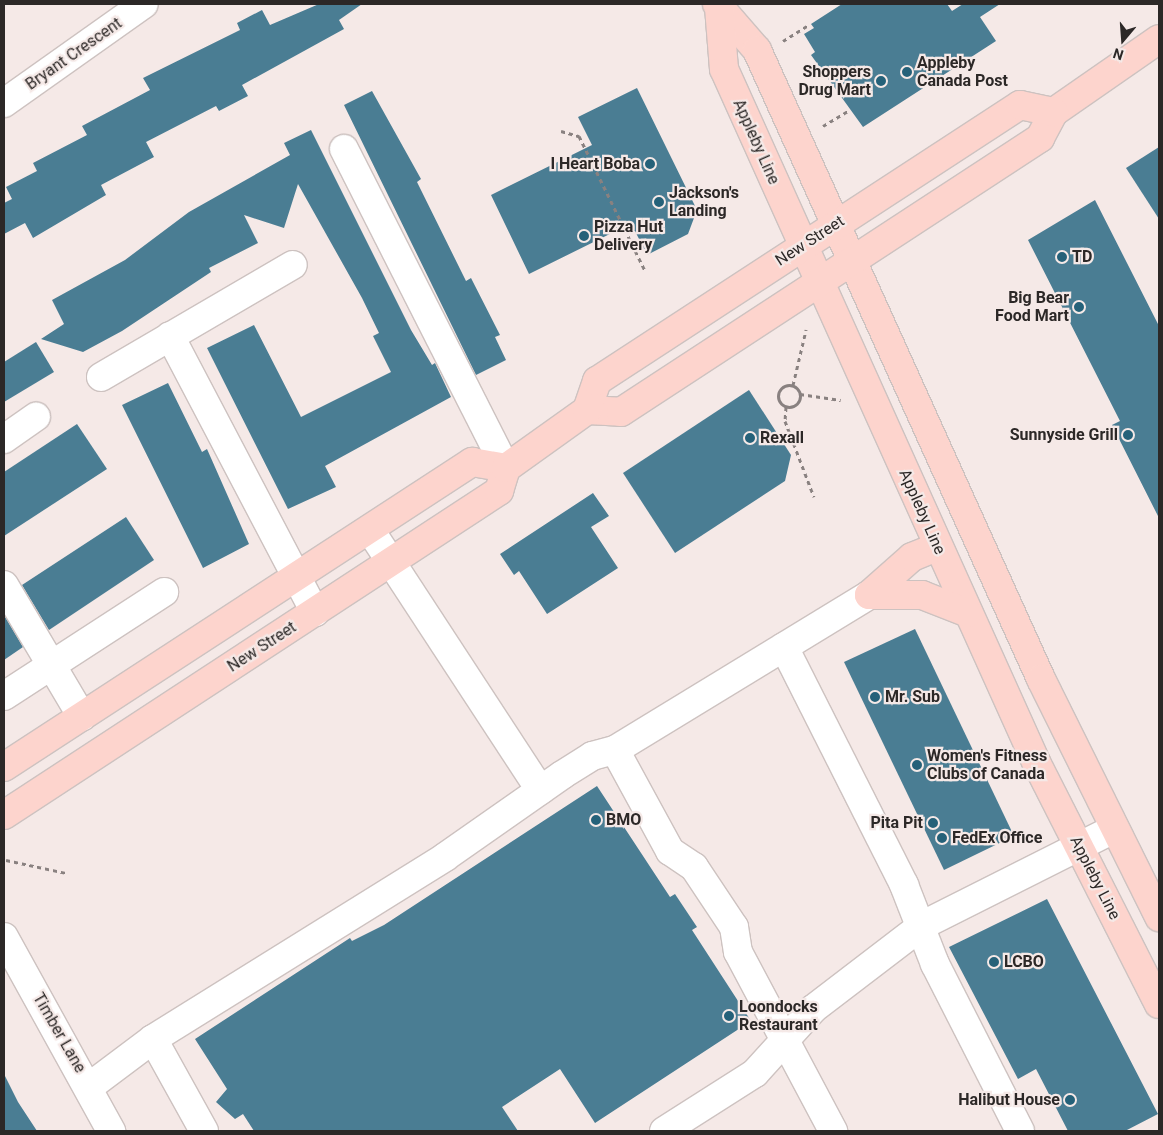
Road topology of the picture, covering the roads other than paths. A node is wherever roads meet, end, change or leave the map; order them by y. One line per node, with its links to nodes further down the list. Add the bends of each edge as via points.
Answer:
1 (144, 4): 4 (street, Bryant Crescent)
2 (718, 6): 7 (main road, Appleby Line, via 757,50); 8 (main road, Appleby Line, via 724,69)
3 (1159, 39): 5 (main road)
4 (4, 103)
5 (1054, 112): 7 (main road, New Street, via 1020,105); 9 (main road, via 1040,138)
6 (344, 149): 17 (street)
7 (836, 224): 8 (main road, New Street); 9 (main road, Appleby Line)
8 (803, 246): 11 (main road, Appleby Line); 14 (main road, New Street, via 597,381)
9 (852, 261): 11 (main road); 22 (main road, Appleby Line)
10 (293, 264): 12 (street)
11 (819, 283): 14 (main road, via 621,412); 19 (main road, Appleby Line)
12 (170, 336): 13 (street); 21 (street)
13 (102, 377)
14 (587, 410): 17 (main road)
15 (36, 417): 16 (street)
16 (4, 439)
17 (506, 468): 18 (main road, via 472,462); 20 (main road, New Street, via 499,491)
18 (370, 530): 20 (street); 21 (main road)
19 (937, 547): 22 (main road); 25 (main road, via 912,557); 27 (main road, Appleby Line)
20 (391, 563): 26 (main road, New Street); 34 (street)
21 (297, 577): 26 (street); 31 (main road)
22 (996, 580): 36 (main road, Appleby Line)
23 (4, 585): 29 (street)
24 (164, 592): 29 (street)
25 (869, 596): 27 (main road, via 922,596); 28 (street)
26 (315, 612): 35 (main road, New Street)
27 (968, 613): 37 (main road, Appleby Line)
28 (784, 647): 32 (street); 39 (street)
29 (50, 666): 30 (street); 31 (street)
30 (4, 696)
31 (82, 717): 33 (main road)
32 (615, 750): 34 (street, via 592,756); 43 (street, via 670,851 694,867 734,927 738,952 771,1009)
33 (4, 767)
34 (540, 790): 42 (street, via 445,857)
35 (4, 816)
36 (1114, 829): 37 (street); 38 (main road, Appleby Line)
37 (1080, 848): 39 (street); 41 (main road, Appleby Line)
38 (1159, 917)
39 (923, 925): 43 (street, via 813,1010); 49 (street, via 935,964)
40 (4, 936): 44 (street, Timber Lane)
41 (1159, 1004)
42 (153, 1040): 44 (street); 46 (street)
43 (784, 1044): 47 (street, via 755,1074); 48 (street)
44 (89, 1087): 45 (street, Timber Lane)
45 (111, 1131)
46 (204, 1131)
47 (664, 1131)
48 (833, 1131)
49 (1020, 1131)

